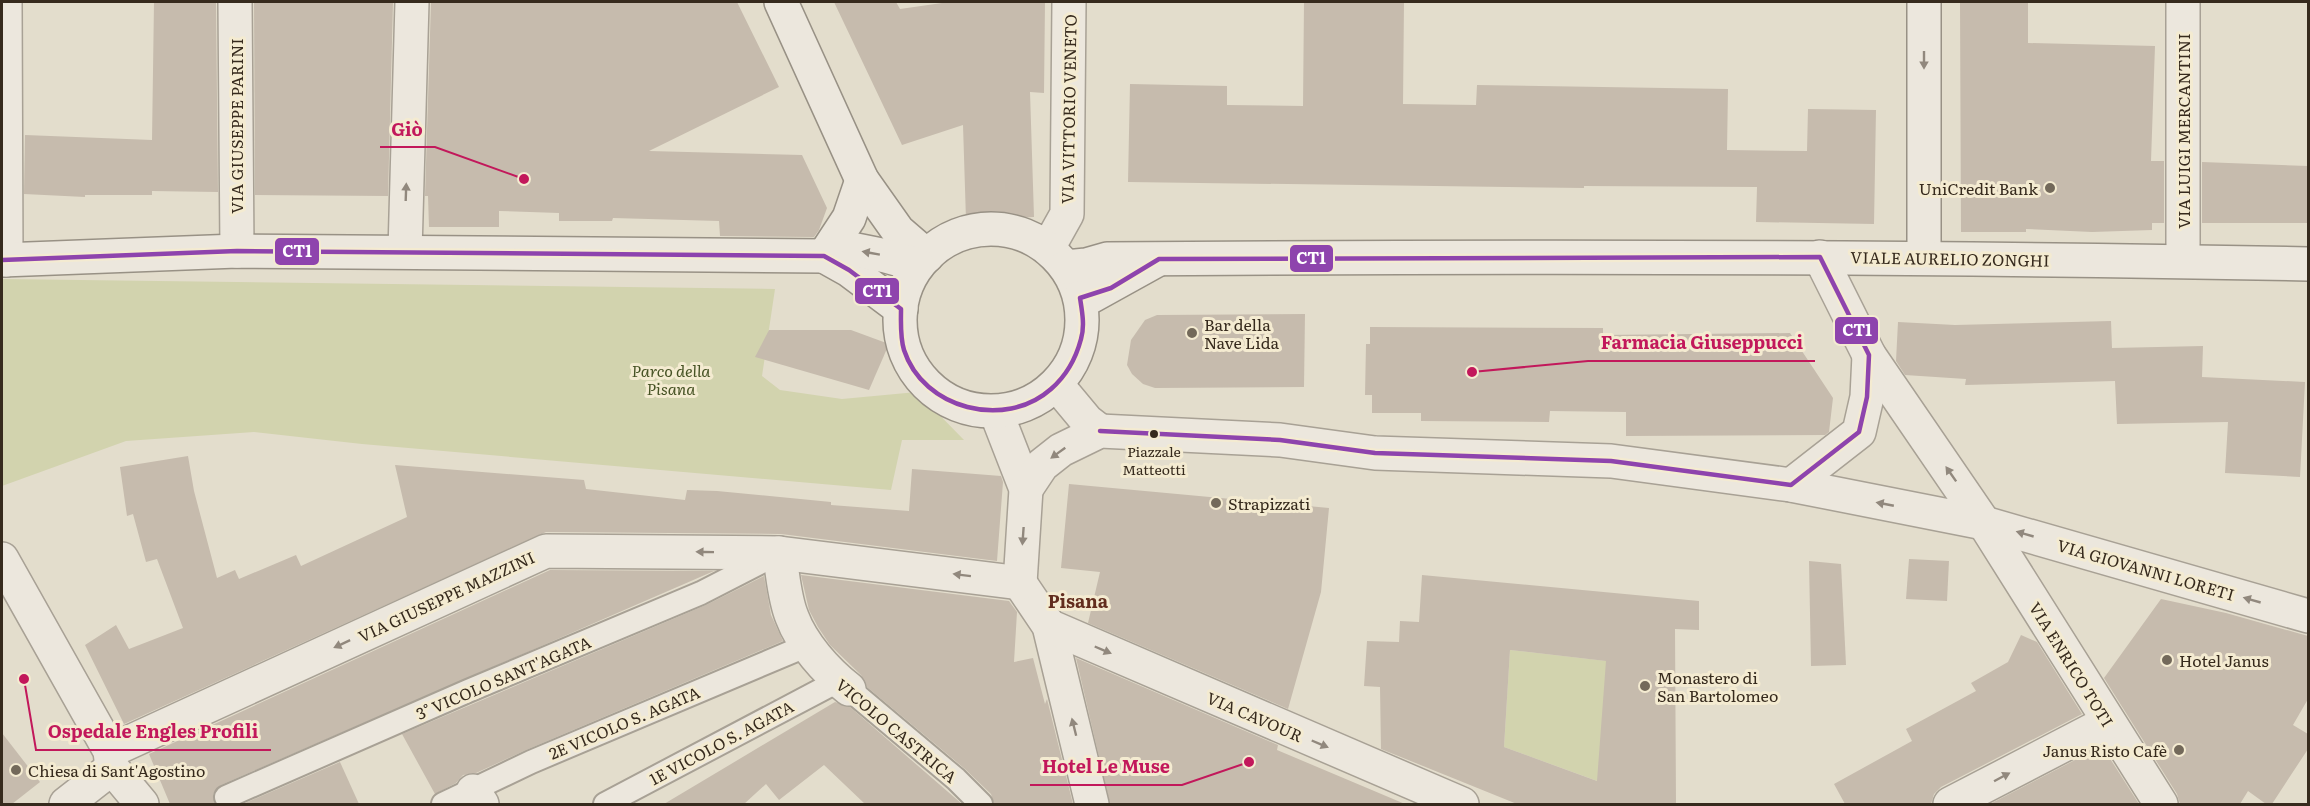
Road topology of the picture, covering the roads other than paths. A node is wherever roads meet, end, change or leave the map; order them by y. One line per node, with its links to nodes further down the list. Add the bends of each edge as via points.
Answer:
1 (5, 2): 17 (street)
2 (236, 2): 9 (street, VIA GIUSEPPE PARINI)
3 (412, 2): 10 (street, one-way to 3)
4 (781, 2): 8 (street)
5 (1069, 2): 13 (street, VIA VITTORIO VENETO, via 1067,214)
6 (1924, 2): 15 (street, one-way to 15)
7 (2183, 2): 18 (street, VIA LUIGI MERCANTINI)
8 (862, 180): 11 (street, via 898,231); 12 (street, via 849,218)
9 (237, 251): 10 (street); 17 (street)
10 (405, 251): 12 (street)
11 (931, 254): 12 (street, one-way to 12, via 856,250); 13 (street, via 971,231 1005,230 1030,237); 21 (street, via 905,291)
12 (824, 256): 21 (street)
13 (1057, 257): 16 (street, VIALE AURELIO ZONGHI, via 1086,265 1107,259); 20 (street)
14 (1820, 257): 15 (street, VIALE AURELIO ZONGHI); 16 (street, VIALE AURELIO ZONGHI); 22 (street, VIA ENRICO TOTI)
15 (1924, 258): 18 (street, VIALE AURELIO ZONGHI)
16 (1159, 259): 20 (street, via 1117,284)
17 (4, 260)
18 (2183, 261): 19 (street, VIALE AURELIO ZONGHI)
19 (2308, 264)
20 (1080, 298): 23 (street, via 1081,338 1075,358)
21 (901, 309): 24 (street, via 906,354 917,374 952,403)
22 (1869, 355): 26 (street, via 1867,398 1859,432); 28 (street, VIA ENRICO TOTI, one-way to 22)
23 (1057, 385): 24 (street, via 1023,406); 25 (street)
24 (996, 412): 27 (street)
25 (1100, 431): 26 (street, VIA GIOVANNI LORETI, via 1280,440 1375,453 1611,461); 27 (street, one-way to 27, via 1061,450 1042,465)
26 (1791, 485): 28 (street, VIA GIOVANNI LORETI, one-way to 26)
27 (1026, 489): 31 (street, one-way to 31)
28 (1984, 523): 32 (street, VIA GIOVANNI LORETI, one-way to 28); 36 (street, VIA ENRICO TOTI)
29 (779, 553): 31 (street, VIA GIUSEPPE MAZZINI, one-way to 29); 34 (street, VICOLO CASTRICA, via 791,616); 37 (street, VIA GIUSEPPE MAZZINI, one-way to 37, via 546,551); 38 (lane, 3° VICOLO SANT'AGATA, via 701,593)
30 (4, 571): 37 (street)
31 (1020, 583): 33 (street)
32 (2308, 616)
33 (1049, 626): 45 (street, one-way to 33); 46 (street, VIA CAVOUR, one-way to 46)
34 (808, 645): 35 (street, VICOLO CASTRICA); 39 (lane, 2E VICOLO S. AGATA, via 531,762)
35 (843, 685): 43 (lane, 1E VICOLO S. AGATA); 44 (lane, VICOLO CASTRICA)
36 (2108, 722): 47 (street, one-way to 36); 48 (street, VIA ENRICO TOTI)
37 (111, 759): 40 (street, VIA GIUSEPPE MAZZINI); 41 (street)
38 (226, 797)
39 (477, 798): 42 (lane, 2E VICOLO S. AGATA)
40 (66, 804)
41 (142, 804)
42 (443, 804)
43 (605, 804)
44 (981, 804)
45 (1092, 804)
46 (1462, 804)
47 (1950, 804)
48 (2161, 804)

